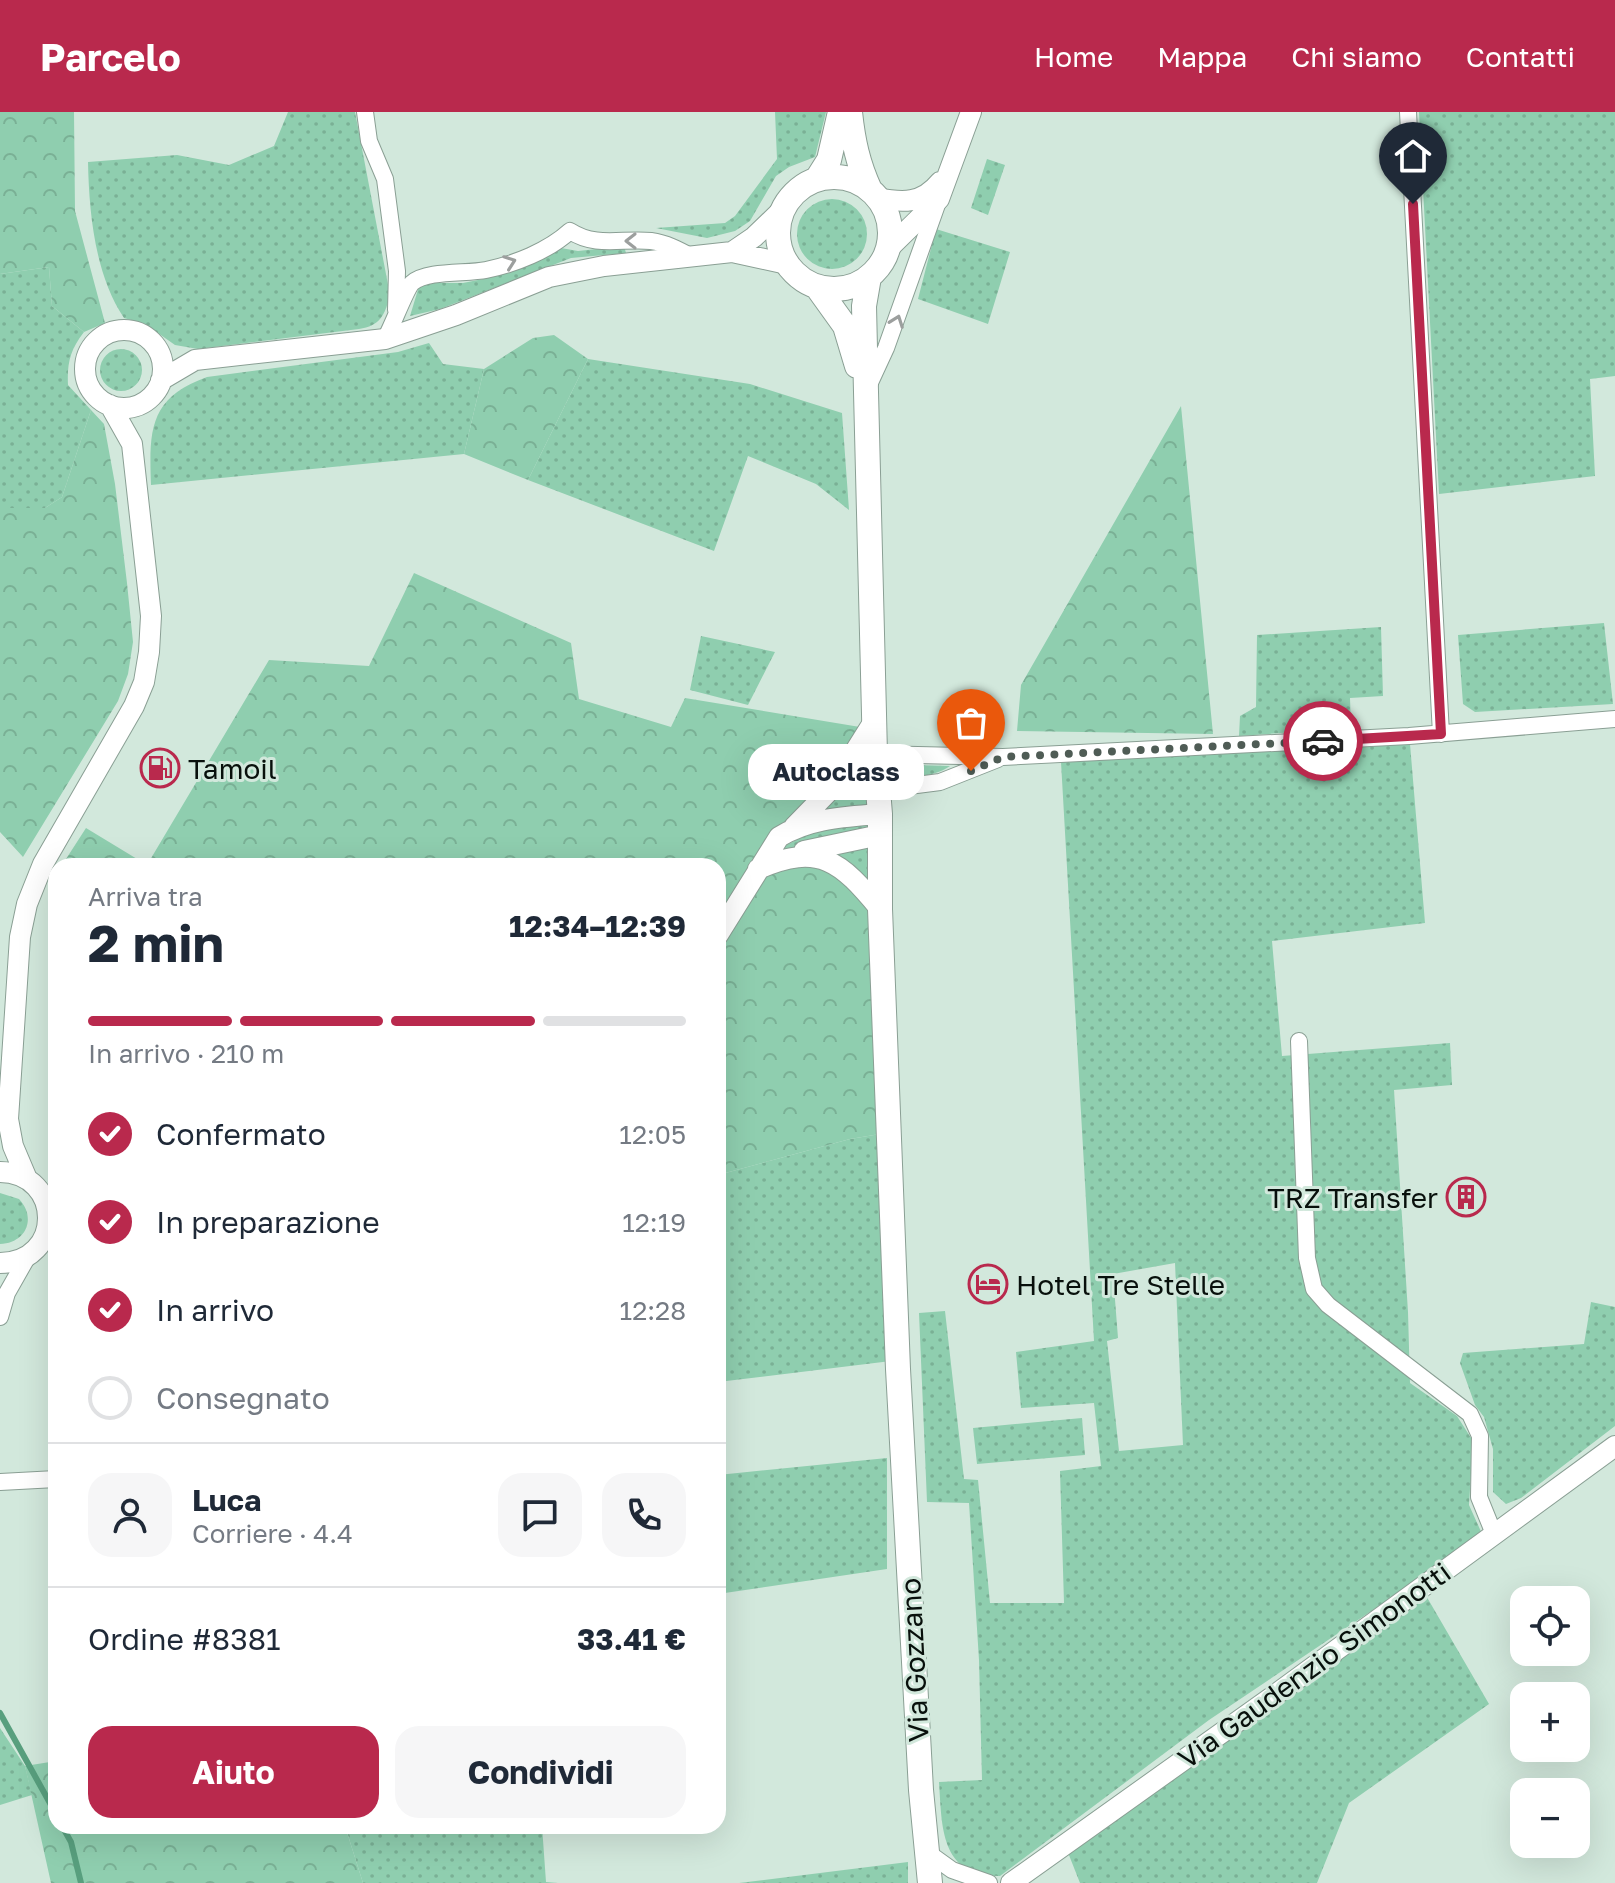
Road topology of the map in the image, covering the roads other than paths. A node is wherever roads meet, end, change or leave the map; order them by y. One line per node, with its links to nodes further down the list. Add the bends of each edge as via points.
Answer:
1 (365, 112): 17 (street, via 369,141 385,179 394,236 397,271)
2 (840, 112): 7 (main road, via 829,160)
3 (850, 112): 8 (main road, via 859,165)
4 (971, 112): 6 (street)
5 (1408, 112): 27 (street)
6 (950, 170): 8 (street, via 923,198 900,202); 9 (street)
7 (817, 179): 8 (main road, via 855,181); 10 (main road, via 798,189)
8 (874, 194): 11 (main road, via 889,223)
9 (939, 199): 11 (street); 21 (street, one-way to 9)
10 (781, 211): 12 (street); 14 (main road, via 777,238)
11 (888, 249): 15 (main road)
12 (732, 252): 13 (street); 14 (street)
13 (692, 257): 17 (street, via 549,277 456,315); 17 (street, via 652,241 584,240 570,231 557,243 509,263 425,276 411,284)
14 (787, 264): 16 (main road)
15 (869, 277): 16 (main road, via 844,289); 21 (main road, via 864,306)
16 (817, 287): 21 (main road, via 845,326)
17 (390, 330): 19 (street)
18 (154, 344): 19 (street); 20 (street, via 162,361); 23 (street, via 142,334 119,331 91,348 87,382)
19 (195, 360): 20 (street)
20 (161, 380): 22 (street)
21 (866, 392): 26 (main road)
22 (146, 402): 23 (street, via 128,408); 24 (street)
23 (110, 405): 24 (street)
24 (132, 444): 37 (street, via 151,616 144,682 43,864 27,904 20,937)
25 (1615, 719): 27 (street)
26 (874, 721): 28 (main road); 31 (street, via 832,788)
27 (1441, 734): 29 (street)
28 (875, 754): 29 (street); 30 (main road)
29 (1003, 757): 30 (street)
30 (879, 813): 31 (street, via 822,819); 32 (street); 34 (main road)
31 (791, 830): 33 (street, via 779,837)
32 (782, 860): 33 (street); 34 (street, via 820,857 835,864 860,883)
33 (758, 869): 35 (street)
34 (880, 909): 48 (main road, Via Gozzano)
35 (726, 922)
36 (1299, 1041): 47 (street, via 1307,1258 1314,1289 1470,1414 1480,1436 1479,1497)
37 (8, 1119): 38 (street); 40 (street, via 13,1146)
38 (0, 1143)
39 (0, 1172): 40 (street)
40 (41, 1188): 41 (street, via 48,1211)
41 (42, 1244): 42 (street, via 10,1263); 43 (street, via 7,1293)
42 (0, 1263)
43 (0, 1317)
44 (1615, 1446): 47 (street, Via Gaudenzio Simonotti)
45 (48, 1479): 46 (street)
46 (0, 1482)
47 (1494, 1534): 51 (street, Via Gaudenzio Simonotti)
48 (927, 1852): 49 (main road, Via Gozzano); 50 (street, via 952,1870)
49 (930, 1883)
50 (989, 1883)
51 (1011, 1883)

